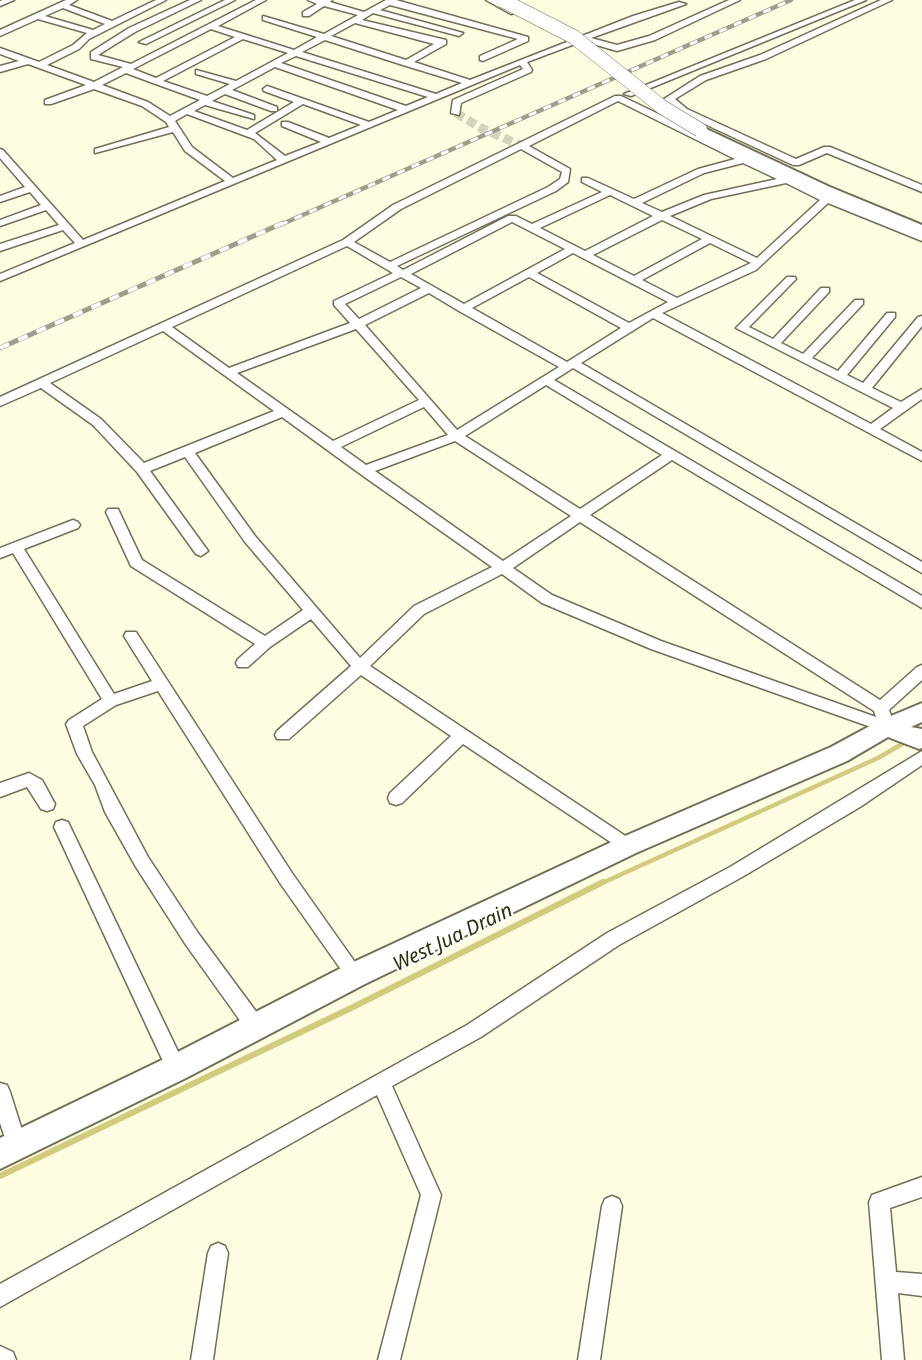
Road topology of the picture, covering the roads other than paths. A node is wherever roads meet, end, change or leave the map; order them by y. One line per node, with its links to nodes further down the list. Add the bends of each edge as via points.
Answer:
1 (10, 0): 16 (street)
2 (73, 0): 18 (street)
3 (162, 0): 24 (street)
4 (197, 0): 44 (street, via 94,54)
5 (231, 0): 33 (street)
6 (262, 0): 26 (street)
7 (312, 0): 15 (street)
8 (490, 0): 35 (street, via 546,27)
9 (502, 0): 87 (main road, bridge, via 574,37 662,107 700,130)
10 (515, 0): 32 (street)
11 (736, 0): 32 (street, via 652,38 617,48)
12 (862, 0): 54 (street)
13 (888, 0): 77 (street, via 763,57 703,78 669,99 684,111 796,163 827,149)
14 (391, 1): 19 (street); 25 (street)
15 (325, 2): 19 (street); 20 (street)
16 (0, 4)
17 (682, 4): 32 (street)
18 (63, 5): 21 (street); 24 (street)
19 (370, 13): 23 (street); 29 (street)
20 (306, 14)
21 (37, 16): 27 (street); 28 (street)
22 (266, 18): 31 (street)
23 (357, 21): 31 (street); 34 (street)
24 (112, 24): 28 (street)
25 (476, 24): 29 (street); 38 (street, via 525,39)
26 (210, 26): 30 (street); 44 (street)
27 (0, 33)
28 (94, 33): 43 (street)
29 (459, 33): 34 (street)
30 (243, 36): 37 (street); 47 (street)
31 (326, 37): 37 (street); 41 (street)
32 (585, 39): 35 (street)
33 (142, 42)
34 (441, 43): 41 (street)
35 (571, 44): 40 (street)
36 (0, 52): 39 (street)
37 (296, 53): 42 (street); 53 (street)
38 (483, 58)
39 (29, 61): 43 (street); 45 (street)
40 (522, 61): 48 (street); 61 (street, via 528,70 456,102)
41 (406, 63): 48 (street)
42 (275, 64): 49 (street); 59 (street)
43 (40, 65): 50 (street)
44 (127, 68): 47 (street); 50 (street)
45 (0, 69)
46 (199, 72): 49 (street)
47 (156, 81): 55 (street)
48 (470, 83): 53 (street)
49 (238, 84): 52 (street)
50 (96, 85): 57 (street); 63 (street, via 145,104)
51 (267, 88): 56 (street)
52 (225, 91): 55 (street); 58 (street)
53 (437, 97): 59 (street)
54 (618, 98): 68 (street); 71 (street)
55 (206, 101): 60 (street); 62 (street)
56 (302, 101): 65 (street); 66 (street)
57 (48, 102)
58 (274, 109)
59 (407, 110): 65 (street)
60 (187, 111): 63 (street); 66 (street)
61 (456, 113)
62 (250, 117)
63 (172, 124): 69 (street); 75 (street, via 188,149)
64 (285, 124): 67 (street)
65 (370, 125): 67 (street)
66 (247, 134): 72 (street, via 257,137)
67 (330, 142): 72 (street)
68 (520, 145): 90 (street, via 397,207); 96 (street, via 567,171 565,180)
69 (98, 152)
70 (2, 158): 76 (street)
71 (743, 160): 74 (street); 81 (street, via 701,171)
72 (284, 161): 75 (street)
73 (585, 180): 78 (street)
74 (787, 180): 80 (street); 83 (street, via 708,196)
75 (232, 182): 91 (street)
76 (32, 188): 79 (street); 82 (street)
77 (922, 189)
78 (609, 192): 81 (street); 86 (street)
79 (0, 199)
80 (827, 199): 88 (street); 95 (street)
81 (634, 203): 83 (street)
82 (48, 206): 84 (street); 85 (street)
83 (662, 216): 89 (street); 94 (street)
84 (0, 224)
85 (65, 226): 91 (street); 92 (street)
86 (533, 228): 93 (street); 98 (street, via 512,218)
87 (922, 231)
88 (922, 238)
89 (710, 239): 95 (street); 101 (street)
90 (347, 242): 96 (street); 111 (street)
91 (82, 245): 99 (street)
92 (0, 248)
93 (573, 249): 94 (street); 97 (street)
94 (585, 255): 101 (street)
95 (758, 262): 104 (street)
96 (389, 266): 98 (street)
97 (529, 273): 106 (street); 112 (street)
98 (402, 274): 102 (street); 110 (street, via 338,303)
99 (0, 278)
100 (791, 279): 113 (street, via 742,328)
101 (634, 280): 104 (street)
102 (428, 289): 106 (street); 110 (street)
103 (825, 290): 113 (street)
104 (677, 302): 107 (street)
105 (859, 302): 114 (street)
106 (463, 309): 115 (street)
107 (653, 314): 112 (street); 126 (street)
108 (891, 315): 117 (street)
109 (922, 319): 120 (street)
110 (356, 325): 116 (street); 122 (street)
111 (164, 327): 116 (street); 119 (street)
112 (630, 328): 115 (street)
113 (774, 344): 114 (street)
114 (805, 359): 117 (street)
115 (569, 364): 118 (street); 141 (street)
116 (230, 372): 125 (street)
117 (840, 376): 120 (street)
118 (546, 380): 127 (street); 130 (street)
119 (42, 383): 123 (street); 132 (street, via 97,422)
120 (865, 388): 124 (street)
121 (922, 393): 124 (street)
122 (426, 401): 127 (street); 128 (street)
123 (0, 402)
124 (903, 408): 126 (street)
125 (284, 411): 128 (street); 129 (street)
126 (871, 430): 131 (street)
127 (456, 436): 133 (street); 135 (street)
128 (332, 446): 133 (street)
129 (187, 451): 132 (street); 143 (street, via 250,539)
130 (672, 454): 135 (street); 142 (street)
131 (922, 457)
132 (142, 469): 138 (street)
133 (364, 470): 140 (street)
134 (113, 512): 145 (street, via 136,563)
135 (580, 516): 140 (street); 152 (street)
136 (73, 525): 137 (street)
137 (16, 547): 139 (street); 150 (street)
138 (201, 551)
139 (0, 553)
140 (502, 568): 147 (street, via 419,610); 152 (street, via 547,599 656,645)
141 (922, 568)
142 (922, 603)
143 (311, 612): 145 (street); 147 (street)
144 (132, 636): 149 (street)
145 (266, 643): 146 (street)
146 (243, 663)
147 (360, 667): 153 (street); 154 (street)
148 (922, 671): 152 (street)
149 (163, 683): 150 (street); 161 (street, via 285,878)
150 (111, 701): 162 (street, via 74,724 85,754 142,862)
151 (922, 712): 152 (main road)
152 (884, 718): 155 (main road); 160 (main road, via 839,754)
153 (283, 735)
154 (462, 735): 157 (street); 160 (street)
155 (921, 744): 164 (street, via 854,802 613,939 474,1031)
156 (0, 790): 158 (street, via 29,779)
157 (396, 798)
158 (47, 804)
159 (62, 827): 163 (street)
160 (627, 846): 161 (main road)
161 (355, 975): 162 (main road)
162 (256, 1026): 163 (main road)
163 (176, 1068): 166 (main road)
164 (381, 1083): 172 (street); 174 (street, via 431,1195)
165 (0, 1092): 166 (street)
166 (8, 1150)
167 (922, 1187): 170 (street, via 879,1202)
168 (612, 1206): 175 (street)
169 (218, 1253): 173 (street)
170 (885, 1281): 171 (street); 176 (street)
171 (922, 1285)
172 (0, 1296)
173 (202, 1360)
174 (389, 1360)
175 (589, 1360)
176 (893, 1360)

